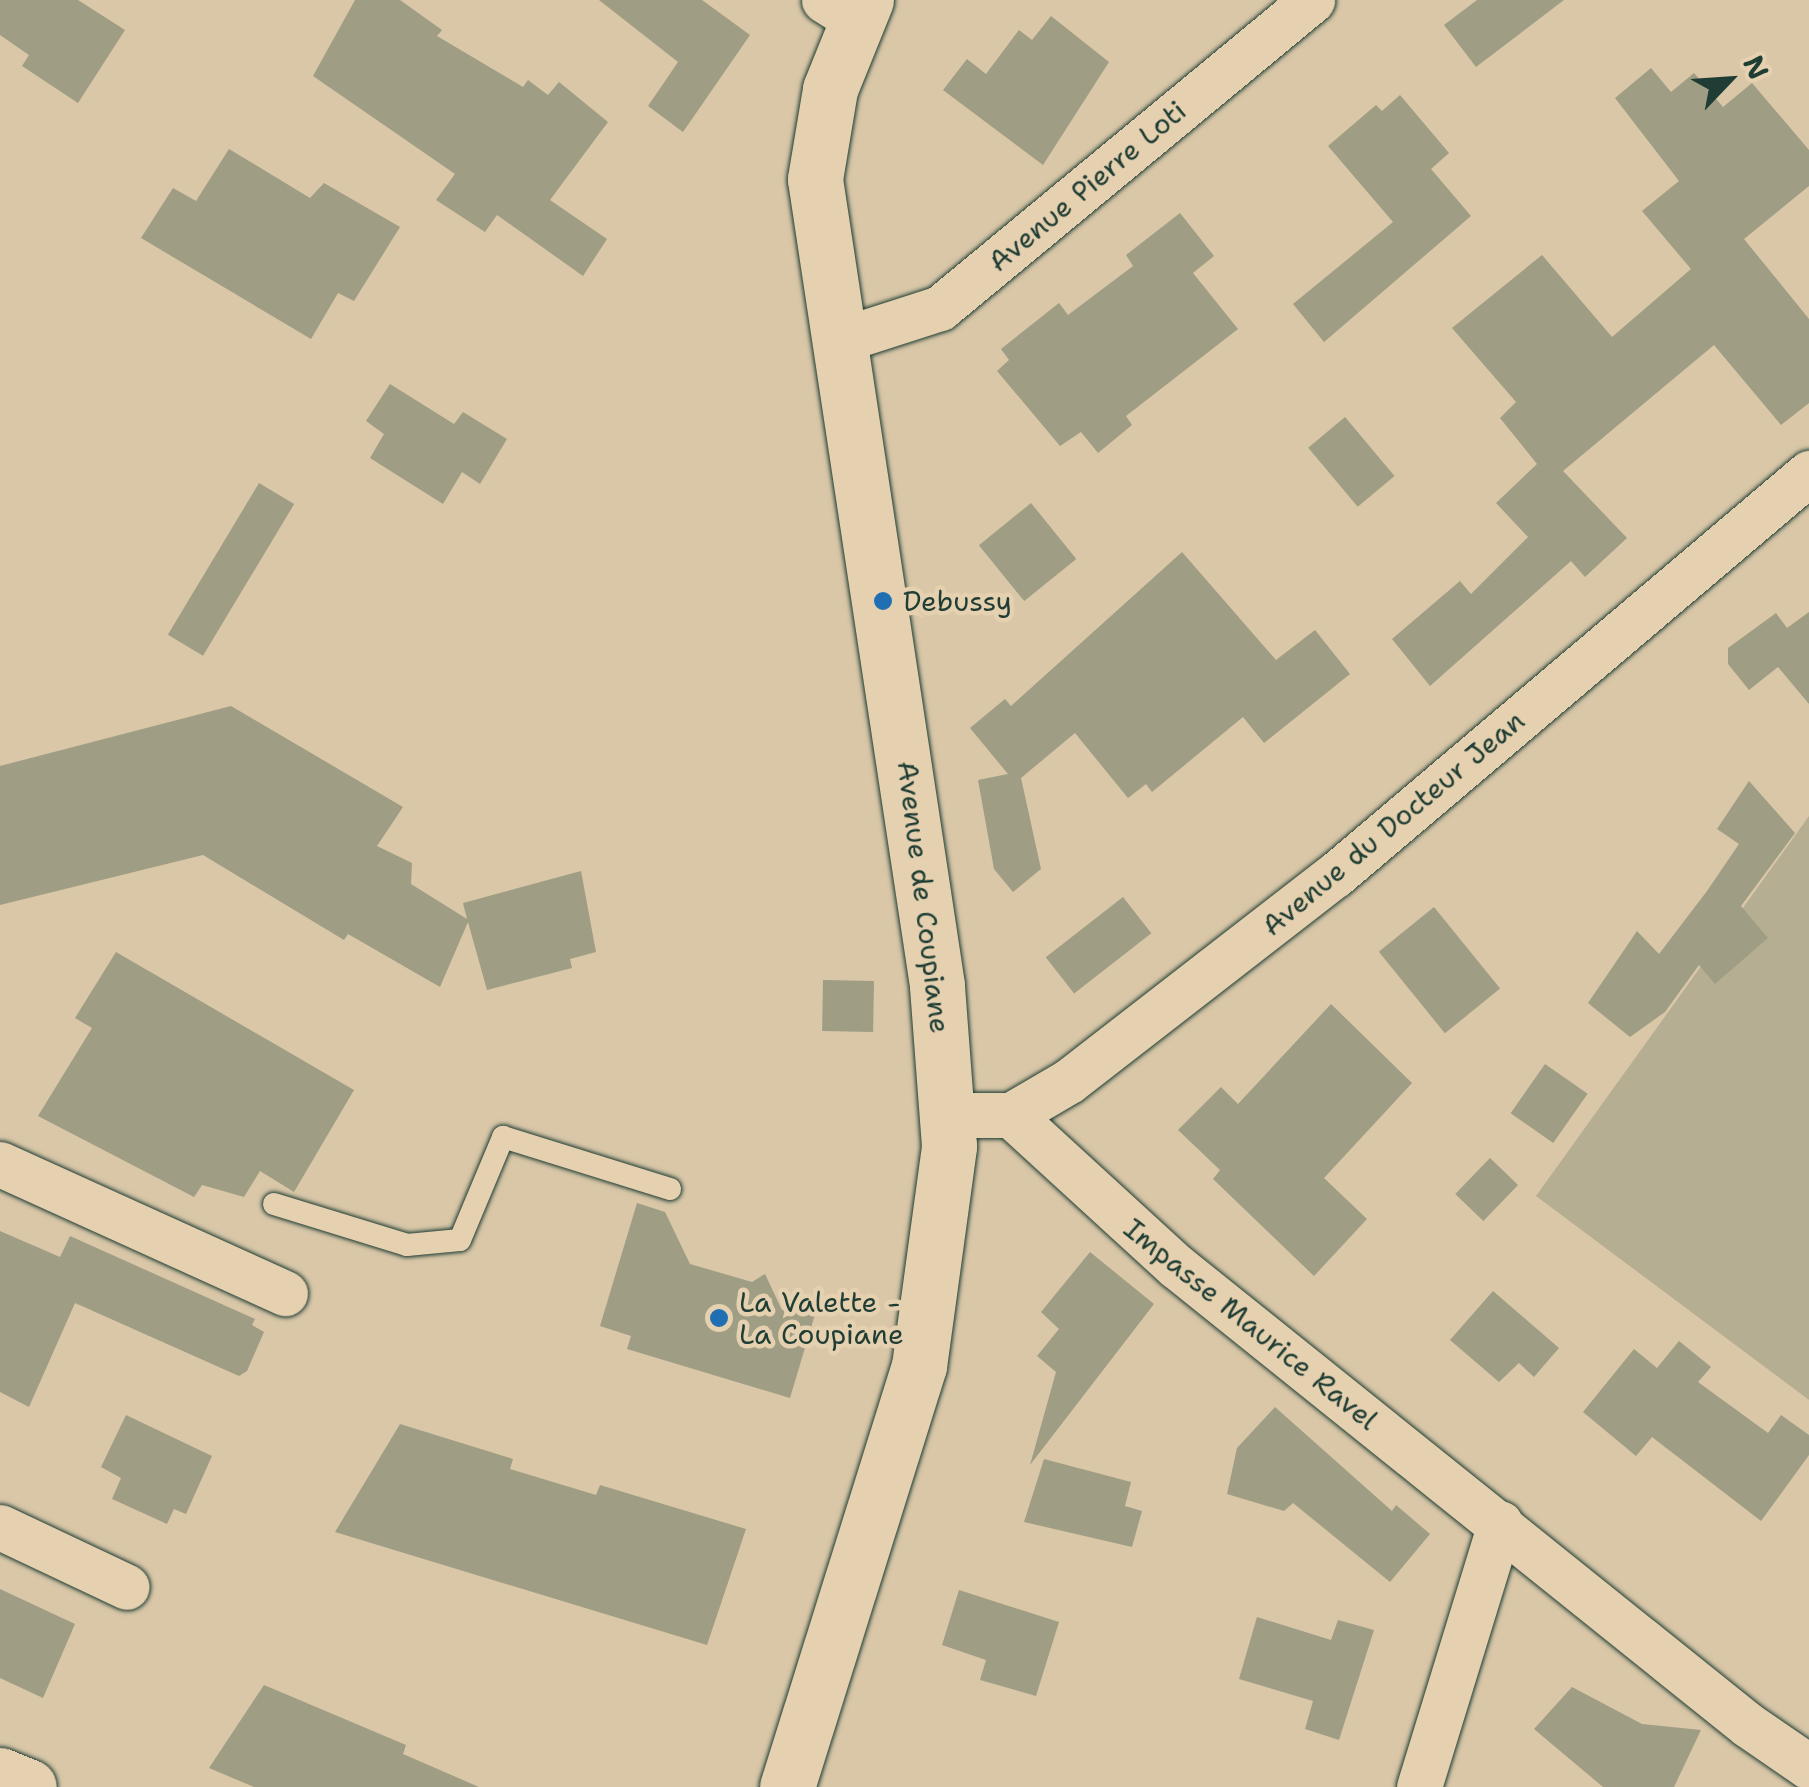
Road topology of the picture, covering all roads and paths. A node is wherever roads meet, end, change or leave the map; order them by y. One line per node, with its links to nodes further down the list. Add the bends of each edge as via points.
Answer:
1 (1312, 0): 3 (street, Avenue Pierre Loti, via 940,308)
2 (848, 6): 3 (main road, Avenue de Coupiane, via 815,179)
3 (844, 340): 5 (main road, Avenue de Coupiane, via 938,984)
4 (1809, 473): 6 (street, Avenue du Docteur Jean, via 1335,875 1069,1081)
5 (948, 1115): 6 (street); 17 (main road, Avenue de Coupiane, via 919,1366)
6 (1011, 1115): 11 (street, Impasse Maurice Ravel, via 1176,1266)
7 (0, 1164): 10 (street)
8 (670, 1189): 9 (lane, via 503,1137 460,1240 407,1246)
9 (274, 1204)
10 (285, 1294)
11 (1500, 1523): 14 (street, Impasse Maurice Ravel); 18 (street)
12 (0, 1527): 13 (street)
13 (127, 1587)
14 (1809, 1767)
15 (0, 1775): 16 (main road)
16 (28, 1787)
17 (787, 1787)
18 (1419, 1787)

